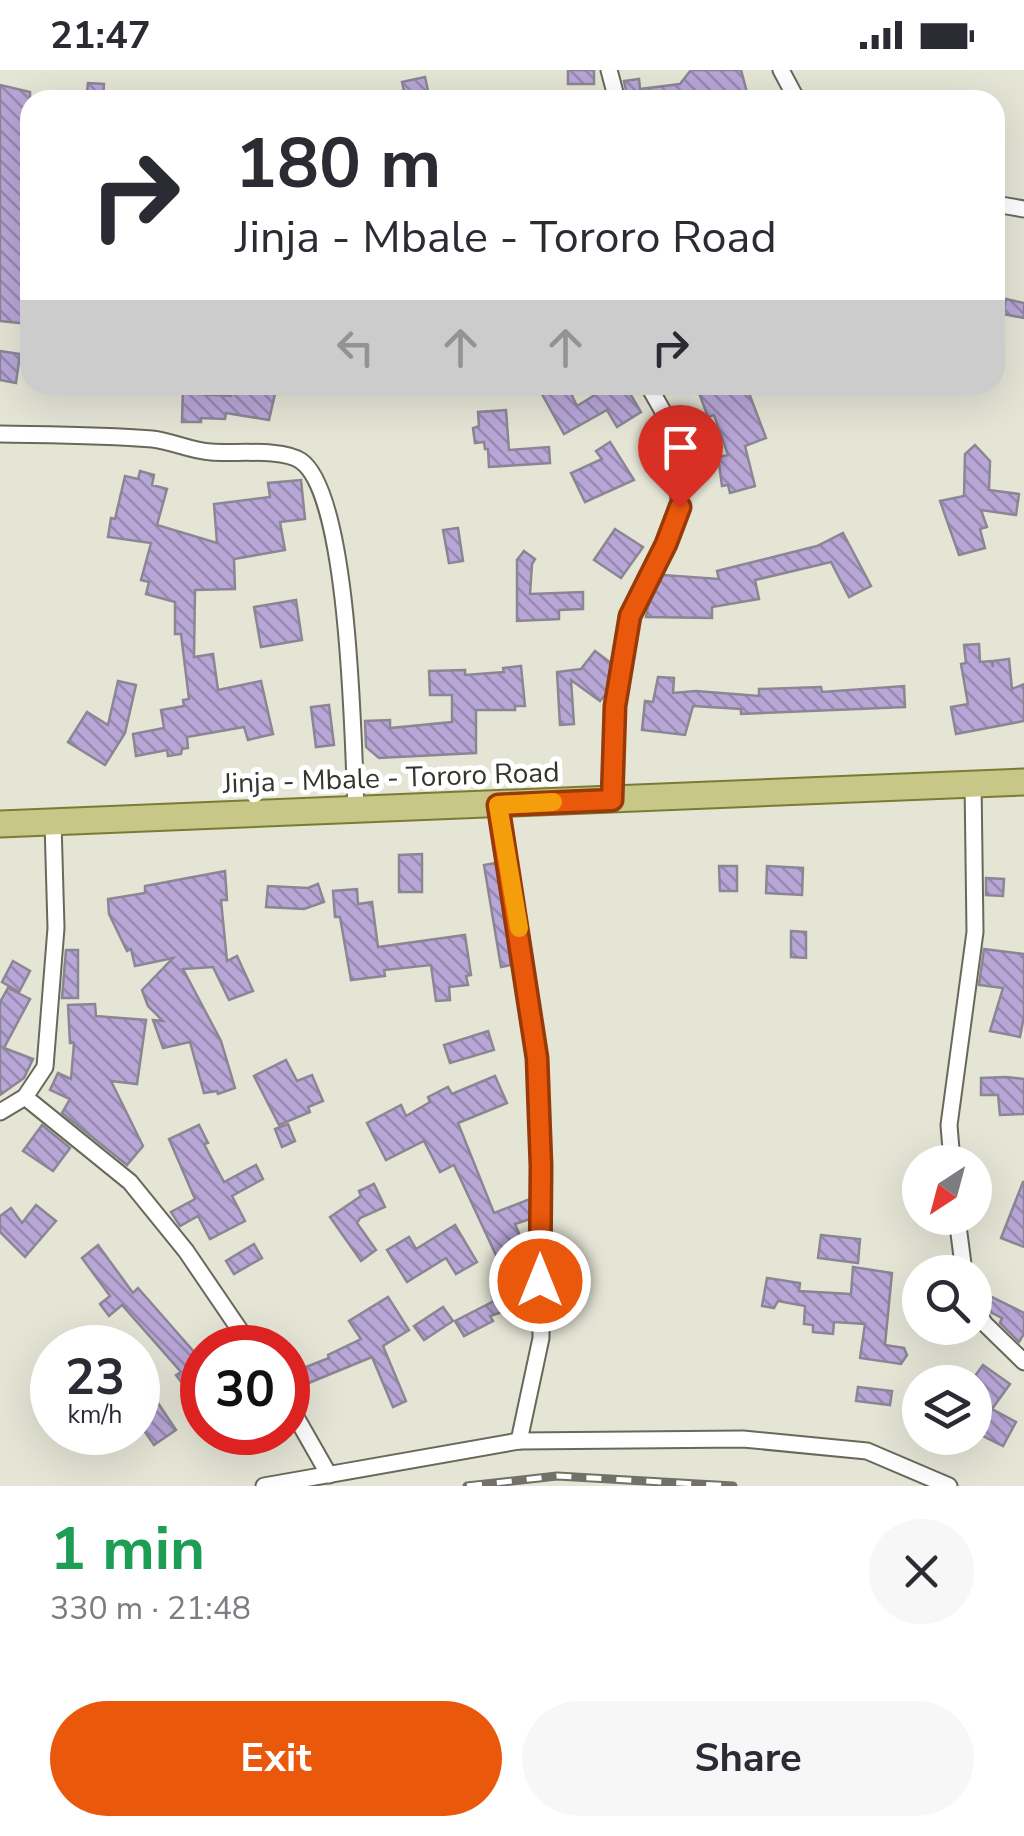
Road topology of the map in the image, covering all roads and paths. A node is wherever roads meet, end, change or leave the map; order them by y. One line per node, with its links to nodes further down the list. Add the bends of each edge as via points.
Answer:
1 (654, 395): 5 (street, via 669,422 680,507 630,616 615,706)
2 (0, 434): 7 (street, via 158,440 302,461 331,519 350,679)
3 (973, 781): 4 (main road, Jinja - Mbale - Tororo Road); 5 (main road, Jinja - Mbale - Tororo Road); 12 (street, via 975,932)
4 (1024, 782)
5 (612, 800): 6 (main road, Jinja - Mbale - Tororo Road)
6 (498, 805): 7 (main road, Jinja - Mbale - Tororo Road); 17 (street, via 537,1058 540,1148 541,1338)
7 (356, 808): 8 (main road, Jinja - Mbale - Tororo Road)
8 (54, 822): 9 (main road, Jinja - Mbale - Tororo Road); 10 (street, via 56,928 45,1068)
9 (0, 824)
10 (25, 1096): 11 (street); 13 (street, via 130,1182)
11 (0, 1112)
12 (951, 1145)
13 (236, 1325)
14 (992, 1331): 15 (street)
15 (1024, 1362)
16 (310, 1441): 18 (street)
17 (519, 1441): 18 (street); 20 (street, via 838,1446 867,1451)
18 (329, 1475): 19 (street)
19 (264, 1486)
20 (948, 1486)

